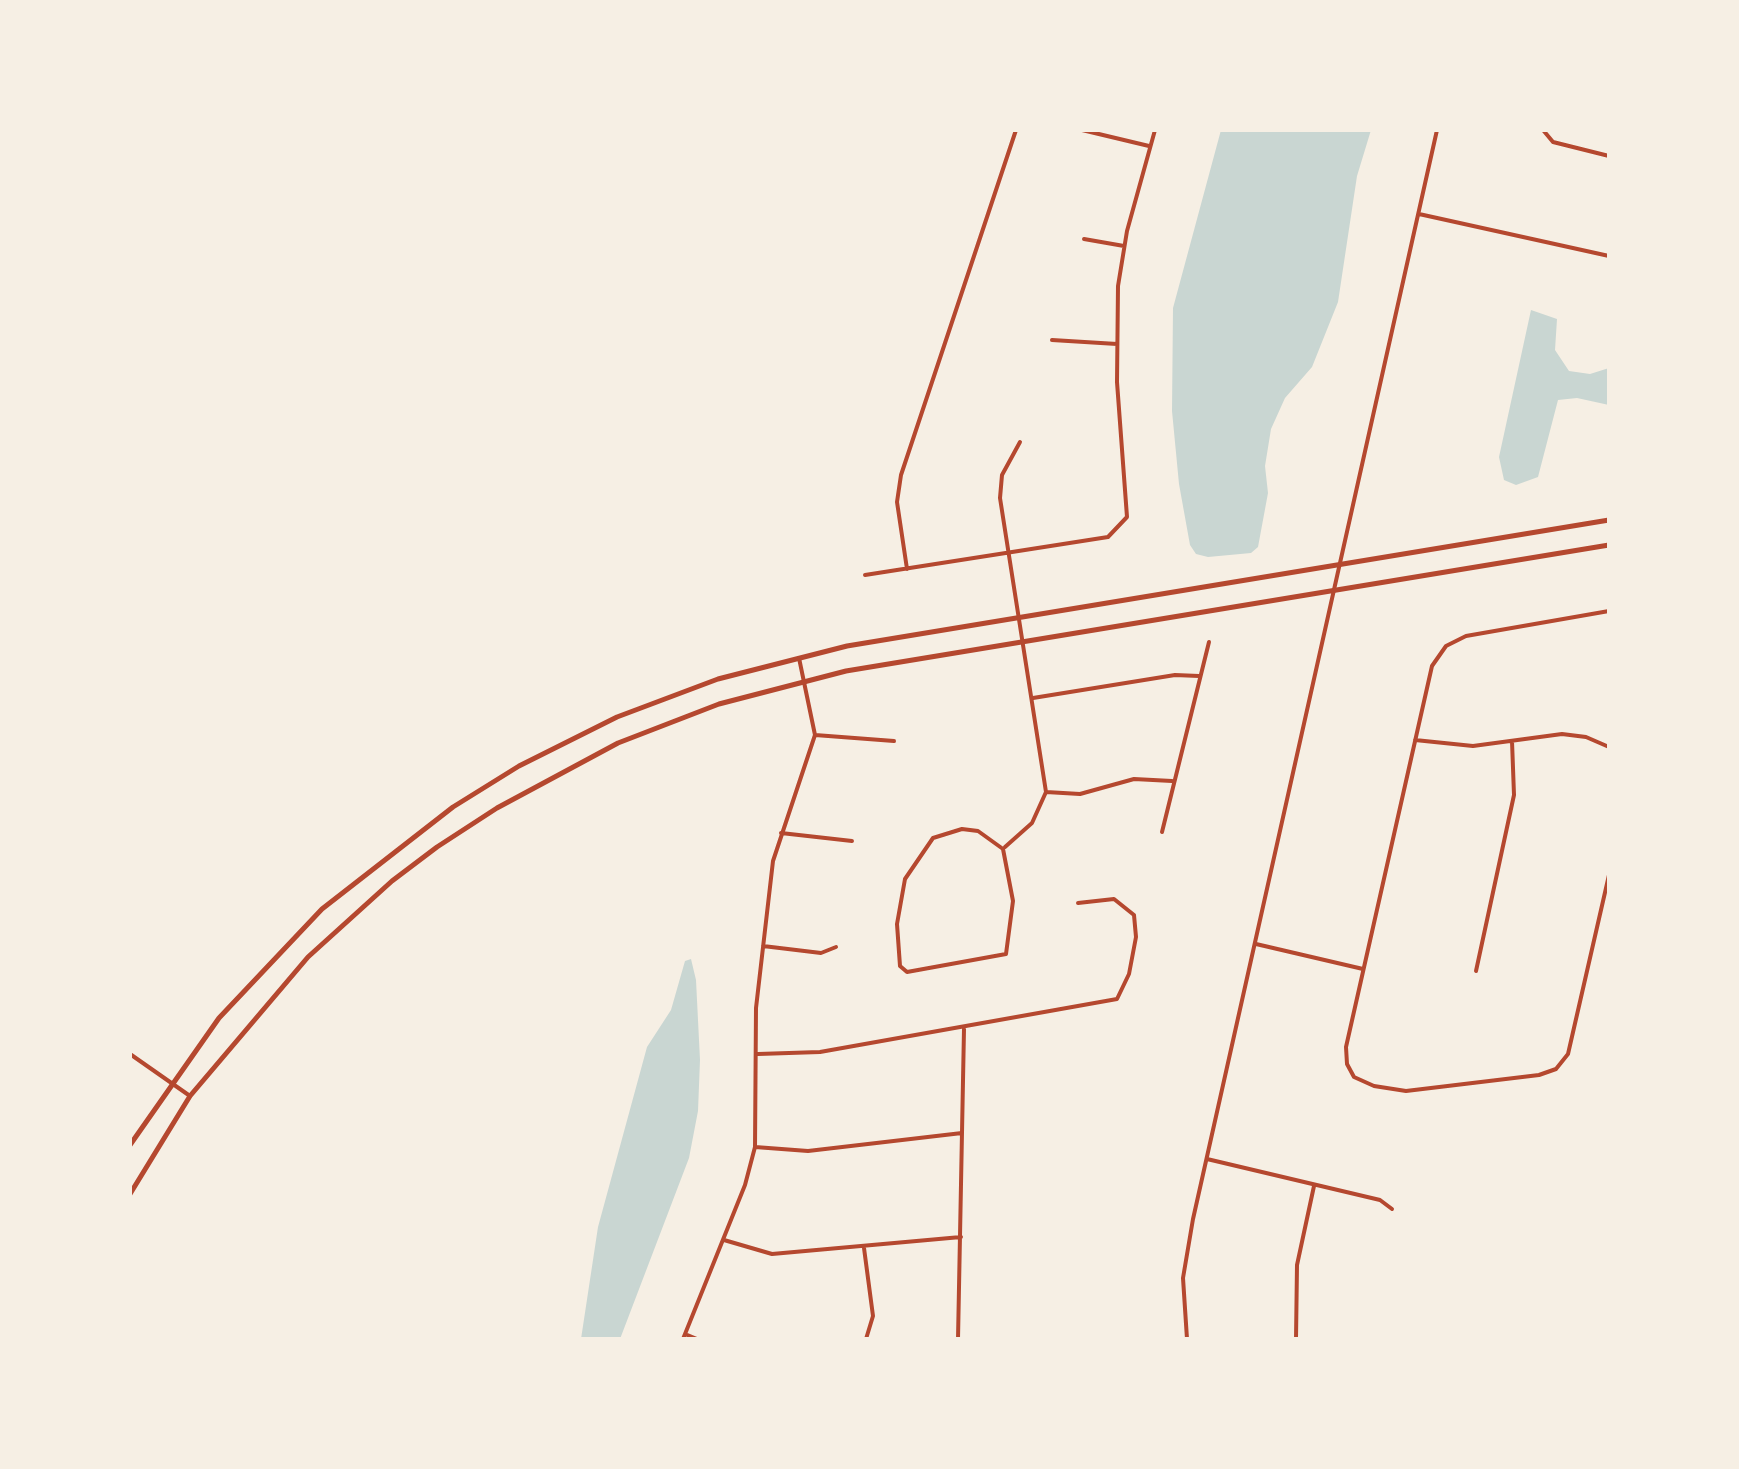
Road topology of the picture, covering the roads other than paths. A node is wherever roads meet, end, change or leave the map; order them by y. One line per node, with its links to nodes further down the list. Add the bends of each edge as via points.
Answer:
1 (1016, 130): 19 (street, via 900,475 897,502)
2 (1083, 130): 6 (street)
3 (1155, 130): 6 (street)
4 (1437, 130): 8 (street)
5 (1544, 131): 7 (street, via 1553,142)
6 (1149, 146): 10 (street)
7 (1609, 156)
8 (1419, 214): 11 (street); 18 (street)
9 (1084, 239): 10 (street)
10 (1124, 246): 13 (street)
11 (1609, 256)
12 (1052, 340): 13 (street)
13 (1117, 344): 17 (street, via 1127,517 1108,536)
14 (1020, 442): 17 (street, via 1000,487)
15 (1609, 520): 18 (main road)
16 (1609, 545): 21 (main road)
17 (1009, 552): 19 (street); 23 (street)
18 (1340, 564): 21 (street); 23 (main road)
19 (908, 568): 20 (street)
20 (865, 575)
21 (1334, 590): 24 (main road); 43 (street)
22 (1609, 612): 31 (street, via 1466,636 1446,646 1432,666)
23 (1017, 618): 24 (street); 26 (main road)
24 (1022, 642): 28 (main road); 29 (street)
25 (1209, 642): 27 (street)
26 (799, 657): 28 (street); 51 (main road, via 718,679 618,718 453,807 322,909 239,995)
27 (1200, 676): 29 (street); 35 (street)
28 (805, 680): 30 (street); 52 (main road, via 719,704 618,744 546,779 452,838 392,881 308,957)
29 (1033, 698): 36 (street)
30 (815, 735): 32 (street); 38 (street)
31 (1415, 740): 33 (street, via 1473,746); 46 (street)
32 (894, 741)
33 (1512, 741): 34 (street, via 1562,734); 47 (street, via 1514,794)
34 (1609, 747)
35 (1172, 780): 36 (street, via 1134,779 1080,794); 37 (street)
36 (1046, 792): 40 (street, via 1032,823)
37 (1162, 832)
38 (780, 833): 39 (street); 44 (street)
39 (852, 840)
40 (1003, 849): 40 (street, via 982,833 962,829 941,833 916,857 899,899 900,966 907,972 1006,954 1013,901)
41 (1609, 875): 46 (street, via 1564,1061 1539,1076 1406,1091 1358,1080 1345,1056)
42 (1078, 903): 48 (street, via 1114,900 1134,915 1129,974 1117,998)
43 (1254, 943): 46 (street); 56 (street)
44 (763, 946): 45 (street, via 820,953); 50 (street)
45 (836, 947)
46 (1363, 968)
47 (1476, 972)
48 (964, 1029): 50 (street, via 820,1052); 53 (street)
49 (130, 1054): 51 (street)
50 (756, 1054): 55 (street)
51 (171, 1081): 52 (street); 54 (main road)
52 (190, 1096): 58 (main road)
53 (962, 1133): 55 (street, via 808,1151); 60 (street)
54 (130, 1145)
55 (756, 1146): 61 (street)
56 (1207, 1159): 57 (street); 67 (street, via 1183,1278)
57 (1315, 1184): 59 (street); 68 (street, via 1297,1266)
58 (130, 1194)
59 (1392, 1209)
60 (961, 1237): 62 (street); 66 (street)
61 (724, 1240): 62 (street, via 772,1254); 63 (street)
62 (864, 1248): 65 (street, via 873,1308)
63 (684, 1336): 64 (street)
64 (697, 1339)
65 (866, 1339)
66 (958, 1339)
67 (1186, 1339)
68 (1296, 1339)

